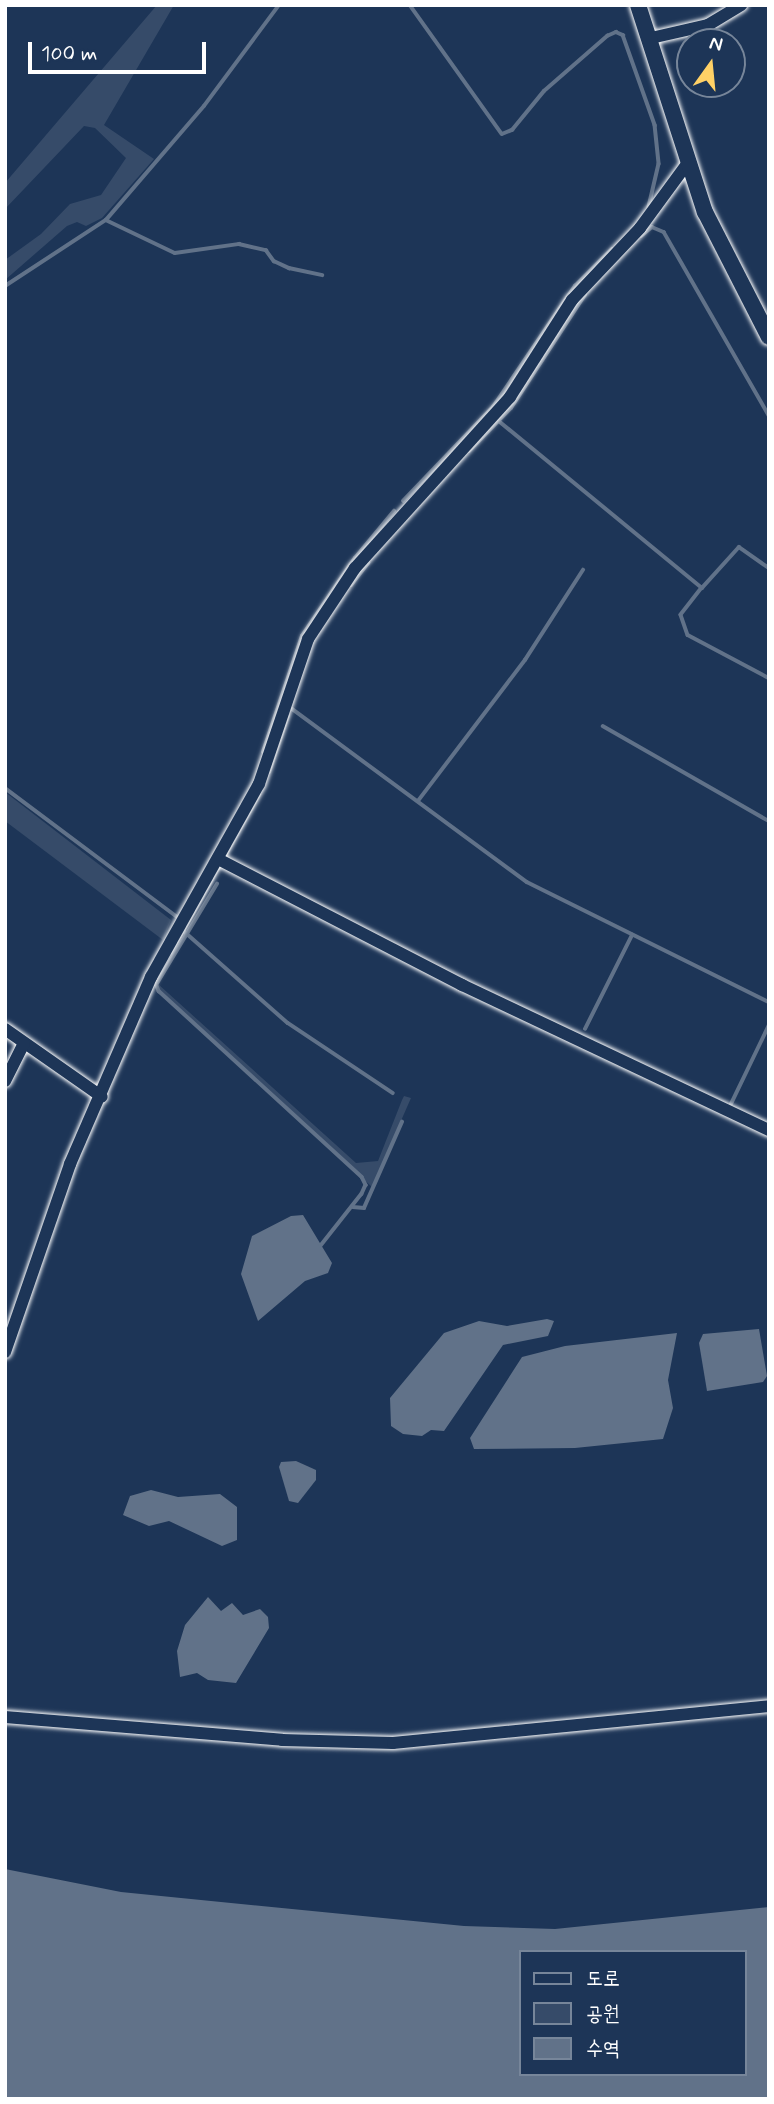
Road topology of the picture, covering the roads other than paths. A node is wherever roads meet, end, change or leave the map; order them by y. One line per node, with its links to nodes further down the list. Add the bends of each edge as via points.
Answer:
1 (638, 5): 3 (main road)
2 (741, 5): 3 (street, via 708,25)
3 (651, 38): 4 (main road)
4 (690, 160): 5 (main road, via 705,212); 6 (street, via 640,228 572,300 510,397 402,511 321,616 300,656 259,784)
5 (769, 337)
6 (218, 859): 10 (street, via 151,977); 11 (street, via 462,985)
7 (5, 1029): 8 (street)
8 (24, 1043): 9 (street); 10 (street)
9 (5, 1081)
10 (102, 1097): 12 (street, via 70,1164)
11 (769, 1130)
12 (5, 1352)
13 (769, 1706): 14 (street, via 393,1743 282,1740)
14 (5, 1717)

